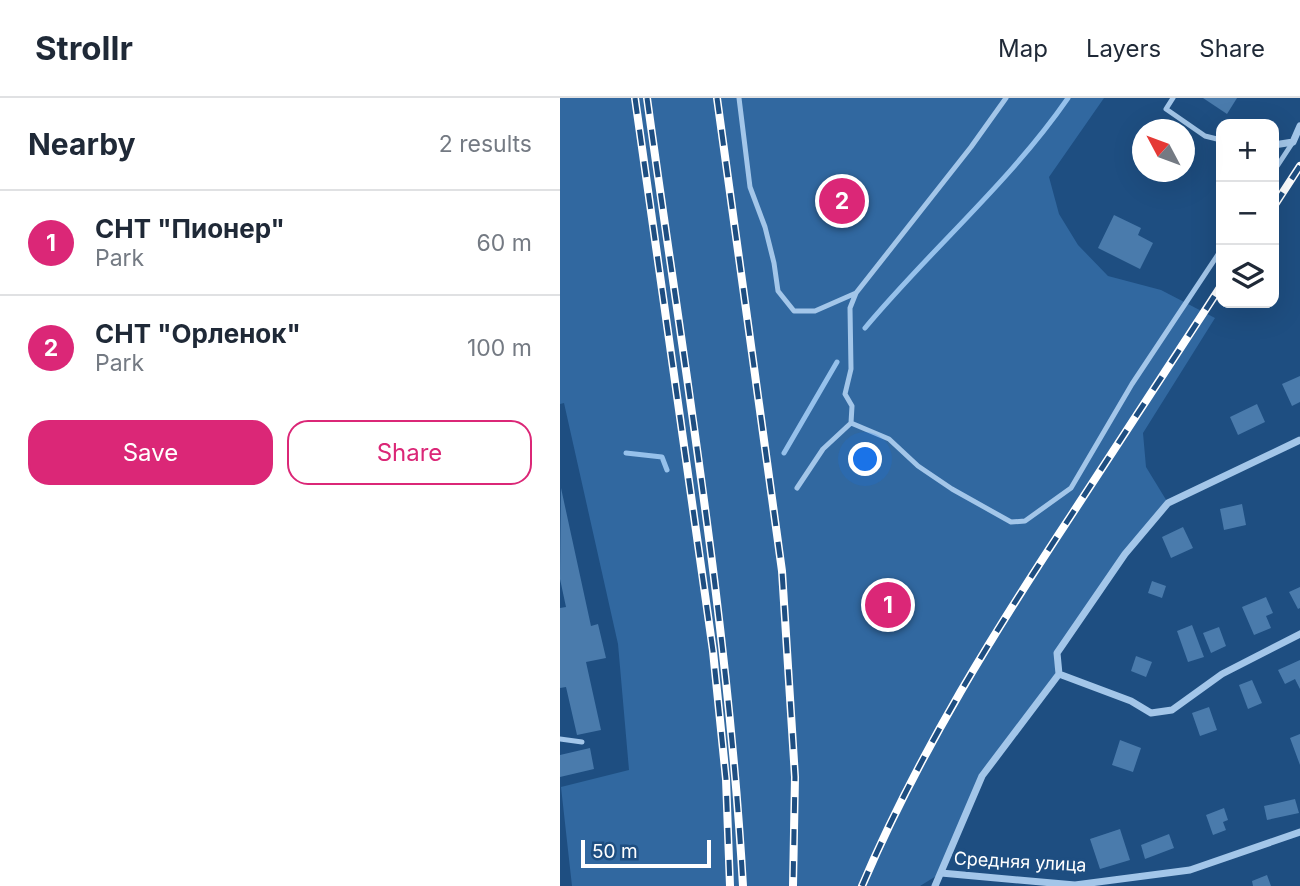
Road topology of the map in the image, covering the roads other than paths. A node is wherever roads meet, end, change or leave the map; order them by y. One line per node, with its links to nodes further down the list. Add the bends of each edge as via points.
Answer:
1 (1006, 98): 10 (lane)
2 (1173, 98): 5 (lane, via 1166,110)
3 (740, 99): 10 (lane, via 750,187 765,227 778,291 794,311 815,311)
4 (1300, 126): 6 (street)
5 (1216, 139)
6 (1293, 142): 7 (street); 8 (lane)
7 (1279, 144)
8 (1279, 163)
9 (1216, 258): 11 (lane, via 1132,384 1071,488 1025,521 1011,522 941,482 889,439)
10 (856, 293): 11 (lane, via 850,308 851,369 845,394 852,406)
11 (851, 423): 13 (lane, via 823,449)
12 (1300, 440): 15 (street, via 1168,503 1125,554 1057,653)
13 (797, 488)
14 (1300, 634): 15 (street, via 1222,674 1172,710 1152,713)
15 (1059, 674): 19 (street, via 982,776)
16 (560, 739): 17 (lane)
17 (582, 742)
18 (1300, 832): 19 (street, Средняя улица, via 1189,870 1074,885)
19 (941, 873): 20 (street)
20 (935, 886)

